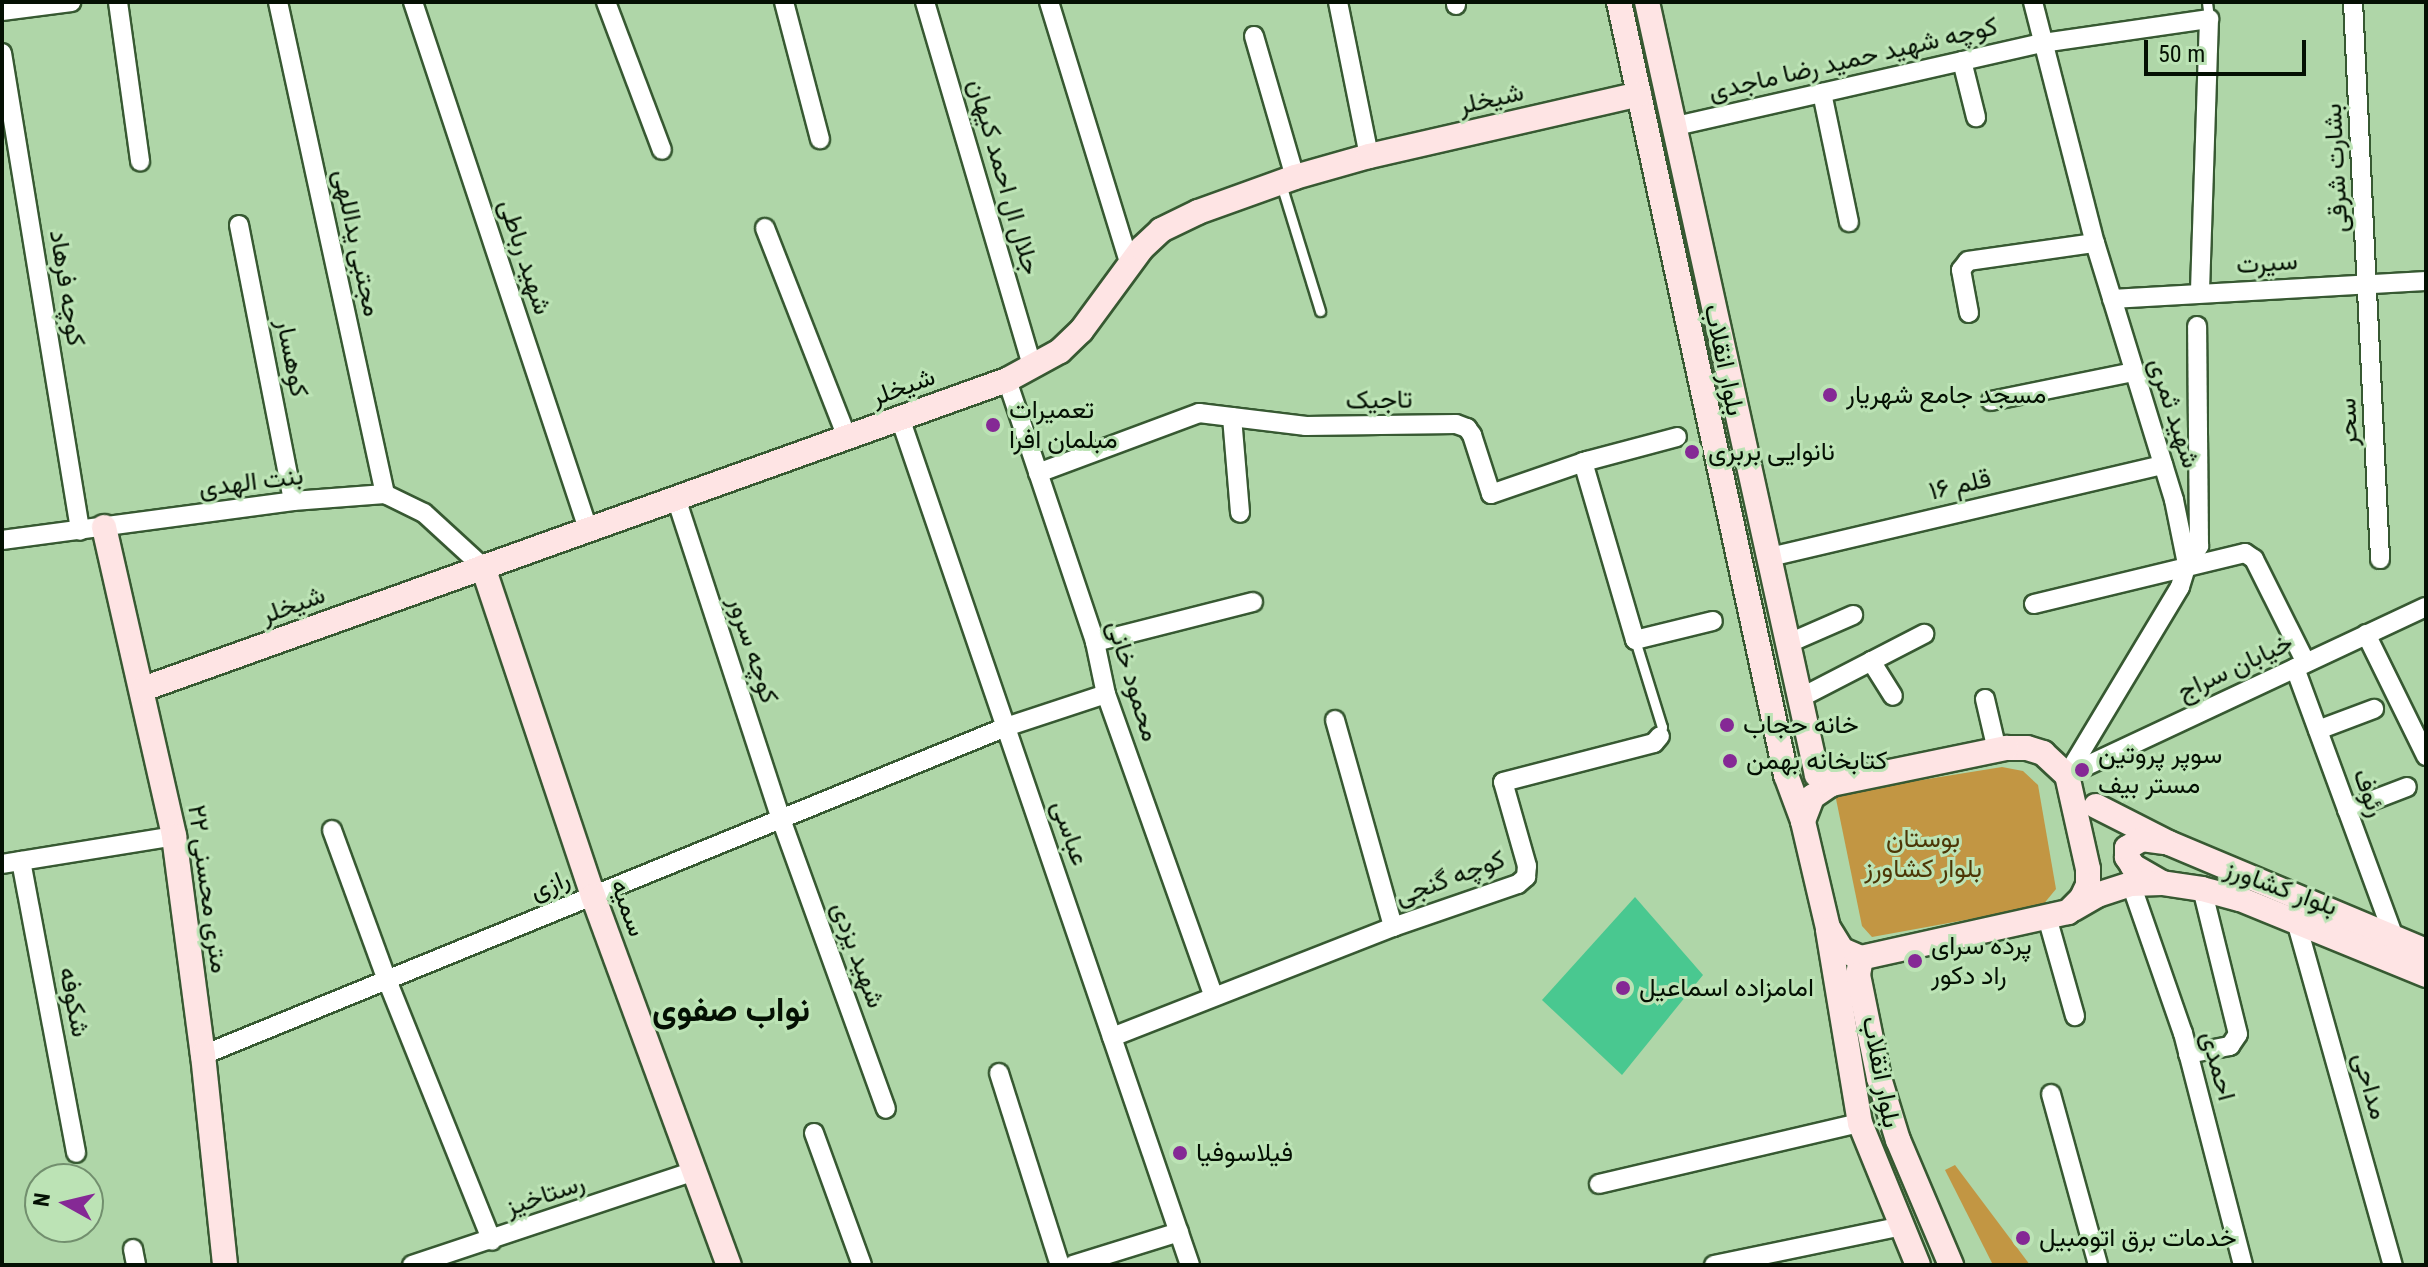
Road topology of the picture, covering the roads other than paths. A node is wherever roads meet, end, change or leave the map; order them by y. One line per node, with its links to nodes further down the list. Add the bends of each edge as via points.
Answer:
1 (71, 2): 15 (street)
2 (118, 2): 27 (street)
3 (278, 2): 54 (street, مجتبی یداللهی)
4 (413, 2): 59 (street, شهید رباطی)
5 (606, 2): 25 (street)
6 (784, 2): 24 (street)
7 (925, 2): 42 (street, جلال ال احمد کیهان)
8 (1049, 2): 33 (street)
9 (1338, 2): 26 (street)
10 (1619, 2): 21 (street, بلوار انقلاب)
11 (1647, 2): 23 (street, بلوار انقلاب)
12 (2033, 2): 17 (street, شهید ثمری)
13 (2353, 2): 35 (street, بشارت شرقی)
14 (2208, 10): 17 (street, کوچه شهید حمید رضا ماجدی); 36 (street)
15 (2, 11)
16 (1254, 36): 28 (street)
17 (2042, 43): 19 (street, کوچه شهید حمید رضا ماجدی); 32 (street, شهید ثمری)
18 (2, 53): 58 (street, کوچه فرهاد)
19 (1962, 61): 20 (street, کوچه شهید حمید رضا ماجدی); 22 (street)
20 (1822, 93): 23 (street, کوچه شهید حمید رضا ماجدی); 29 (street)
21 (1639, 94): 26 (street, شیخلر); 43 (street, بلوار انقلاب)
22 (1976, 117)
23 (1676, 126): 41 (street, بلوار انقلاب)
24 (820, 139)
25 (662, 150)
26 (1369, 156): 28 (street, شیخلر)
27 (140, 161)
28 (1288, 180): 33 (street, شیخلر, via 1161,230); 38 (lane)
29 (1849, 222)
30 (239, 225): 56 (street, کوهسار)
31 (765, 228): 49 (street)
32 (2095, 243): 37 (street, شهید ثمری); 39 (street, via 1968,261 1961,270)
33 (1130, 265): 42 (street, شیخلر, via 1081,331 1060,351)
34 (2426, 281): 35 (street, سیرت)
35 (2368, 283): 36 (street, سیرت); 62 (street, سحر)
36 (2200, 293): 37 (street, سیرت)
37 (2112, 299): 44 (street, شهید ثمری)
38 (1320, 311)
39 (1969, 313)
40 (2197, 326): 63 (street, via 2199,546)
41 (1727, 358): 43 (street); 61 (street, بلوار انقلاب)
42 (1032, 366): 45 (street, شیخلر)
43 (1697, 366): 94 (street, بلوار انقلاب, via 1786,775)
44 (2133, 372): 46 (street); 52 (street, شهید ثمری)
45 (1007, 380): 48 (street, شیخلر); 53 (street, محمود خانی)
46 (1991, 401)
47 (1232, 417): 51 (street, تاجیک, via 1306,426 1456,424 1472,435 1491,494); 53 (street, تاجیک, via 1199,413); 57 (street)
48 (900, 418): 49 (street, شیخلر); 84 (street, عباسی)
49 (847, 437): 55 (street, شیخلر)
50 (1677, 437): 51 (street, تاجیک)
51 (1583, 462): 72 (street)
52 (2163, 465): 61 (street, قلم ۱۶); 63 (street, شهید ثمری)
53 (1038, 473): 73 (street, محمود خانی)
54 (385, 494): 56 (street, بنت الهدی); 64 (street, via 424,513)
55 (676, 498): 59 (street, شیخلر); 93 (street, کوچه سرور)
56 (293, 501): 58 (street, بنت الهدی)
57 (1240, 513)
58 (92, 529): 60 (street, بنت الهدی); 77 (street, ۲۲ متری محسنی)
59 (588, 529): 64 (street, شیخلر)
60 (2, 540)
61 (1770, 557): 74 (street, بلوار انقلاب)
62 (2380, 559)
63 (2187, 564): 66 (street, رئوف); 76 (street, رئوف, via 2236,552 2254,559); 91 (street)
64 (483, 567): 77 (street, شیخلر); 103 (street, سمیه)
65 (1253, 602): 73 (street)
66 (2034, 604)
67 (2426, 607): 71 (street, خیابان سراج)
68 (1853, 615): 74 (street)
69 (1713, 621): 72 (street)
70 (1924, 634): 75 (street)
71 (2366, 634): 76 (street, خیابان سراج); 88 (street)
72 (1635, 640): 86 (lane, کوچه گنجی, via 1662,727)
73 (1095, 642): 78 (street, محمود خانی)
74 (1789, 643): 80 (street, بلوار انقلاب)
75 (1871, 661): 79 (street); 80 (street)
76 (2300, 665): 85 (street, رئوف); 91 (street, خیابان سراج)
77 (143, 689): 96 (street, ۲۲ متری محسنی)
78 (1106, 694): 84 (street, رازی); 113 (street, محمود خانی)
79 (1893, 696)
80 (1800, 698): 89 (street, بلوار انقلاب, via 1817,775)
81 (1985, 699): 87 (street)
82 (2374, 709): 85 (street)
83 (1335, 720): 106 (street)
84 (1006, 727): 93 (street, رازی); 115 (street, عباسی)
85 (2318, 730): 92 (street, رئوف)
86 (1660, 736): 106 (street, کوچه گنجی, via 1654,743 1503,782 1526,877)
87 (1997, 750): 89 (street, بلوار کشاورز); 91 (street, بلوار کشاورز, via 2043,753)
88 (2426, 756)
89 (1831, 784): 94 (street, via 1812,797)
90 (2407, 787): 92 (street)
91 (2077, 793): 97 (street, بلوار کشاورز); 104 (street, via 2088,885 2082,898)
92 (2347, 810): 108 (street, رئوف)
93 (781, 819): 103 (street, رازی); 120 (street, شهید یزدی)
94 (1803, 821): 107 (street, بلوار انقلاب)
95 (332, 830): 112 (street)
96 (174, 836): 98 (street); 117 (street, ۲۲ متری محسنی)
97 (2169, 843): 100 (street, via 2142,839 2127,848 2133,866); 108 (street, بلوار کشاورز)
98 (21, 861): 99 (street); 123 (street, شکوفه)
99 (2, 864)
100 (2162, 883): 101 (street, بلوار کشاورز); 102 (street, بلوار کشاورز)
101 (2131, 884): 104 (street, بلوار کشاورز); 116 (street, احمدی)
102 (2202, 889): 105 (street, بلوار کشاورز); 116 (street, via 2238,1034 2230,1046)
103 (593, 896): 112 (street, رازی); 124 (street, سمیه)
104 (2058, 914): 110 (street, بلوار کشاورز); 114 (street)
105 (2296, 921): 111 (street, بلوار کشاورز); 141 (street, مداحی)
106 (1393, 927): 113 (street, کوچه گنجی)
107 (1828, 928): 110 (street, via 1842,950); 121 (street, بلوار انقلاب)
108 (2394, 937): 109 (street, بلوار کشاورز)
109 (2426, 951)
110 (1861, 958): 138 (street, بلوار انقلاب, via 1858,975 1879,1078 1898,1140)
111 (2426, 975)
112 (387, 980): 117 (street, رازی); 128 (street)
113 (1213, 995): 115 (street, کوچه گنجی)
114 (2075, 1016)
115 (1112, 1037): 127 (street, عباسی)
116 (2188, 1054): 140 (street, احمدی)
117 (203, 1055): 129 (street, ۲۲ متری محسنی)
118 (999, 1073): 133 (street)
119 (2051, 1094): 139 (street)
120 (886, 1109)
121 (1860, 1123): 125 (street); 126 (street, بلوار انقلاب)
122 (814, 1133): 132 (street)
123 (76, 1153)
124 (694, 1171): 128 (street, رستاخیز); 131 (street, سمیه)
125 (1599, 1184)
126 (1902, 1226): 136 (street); 137 (street, بلوار انقلاب)
127 (1179, 1232): 134 (street); 135 (street, عباسی)
128 (492, 1241): 130 (street, رستاخیز)
129 (225, 1265)
130 (412, 1265)
131 (729, 1265)
132 (862, 1265)
133 (1060, 1265)
134 (1073, 1265)
135 (1190, 1265)
136 (1714, 1265)
137 (1918, 1265)
138 (1951, 1265)
139 (2098, 1265)
140 (2243, 1265)
141 (2393, 1265)

